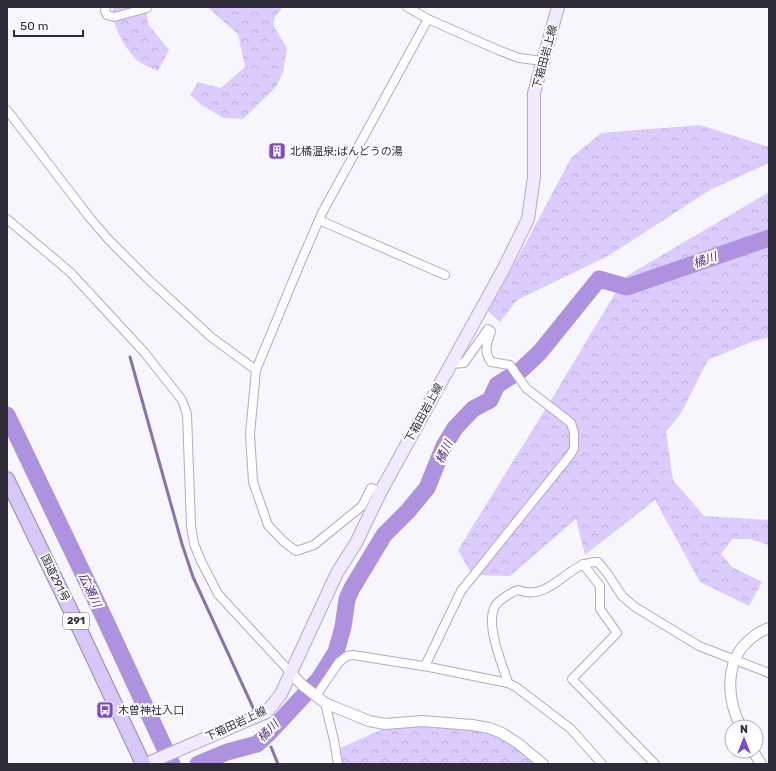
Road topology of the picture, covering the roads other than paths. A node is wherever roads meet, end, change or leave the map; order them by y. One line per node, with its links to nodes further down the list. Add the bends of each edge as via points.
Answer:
1 (106, 7): 4 (street, via 107,15 114,17)
2 (408, 7): 5 (street)
3 (558, 7): 6 (main road, 下箱田岩上線)
4 (147, 8)
5 (428, 18): 6 (street, via 519,58); 9 (street)
6 (543, 61): 11 (main road, 下箱田岩上線, via 534,93 534,176 528,219)
7 (7, 110): 12 (street, via 108,239 211,338)
8 (7, 219): 20 (street, via 70,272 144,352 182,400 187,414 191,526 194,544 218,594)
9 (319, 220): 10 (street); 12 (street)
10 (445, 275)
11 (452, 364): 14 (main road, 下箱田岩上線); 18 (street, via 464,363 488,329 491,331 486,344 486,354 490,362 510,365 526,388 571,423 574,448 461,591)
12 (256, 370): 14 (street, via 250,434 253,482 268,525 283,541 296,551 314,545 362,506 371,488)
13 (7, 479): 25 (highway, 国道291号 / 291)
14 (381, 491): 20 (main road, 下箱田岩上線, via 356,543 337,573)
15 (582, 564): 17 (street, via 589,561 598,562 622,596 635,607 699,646); 21 (street, via 545,590 526,593 518,590 496,606 492,619 493,632); 30 (street, via 600,586 600,609 617,633 572,678)
16 (769, 628): 17 (street, via 743,644)
17 (734, 660): 19 (street); 24 (street, via 730,674 731,700)
18 (425, 666): 21 (street); 22 (street, via 346,656)
19 (769, 673)
20 (292, 674): 22 (street); 26 (main road, 下箱田岩上線, via 267,712)
21 (508, 683): 29 (street, via 571,729)
22 (314, 695): 23 (street)
23 (325, 703): 27 (street); 28 (street, via 369,721 385,724 422,721 489,728 519,744)
24 (738, 719)
25 (143, 764)
26 (146, 764)
27 (338, 764)
28 (543, 764)
29 (602, 764)
30 (655, 764)

